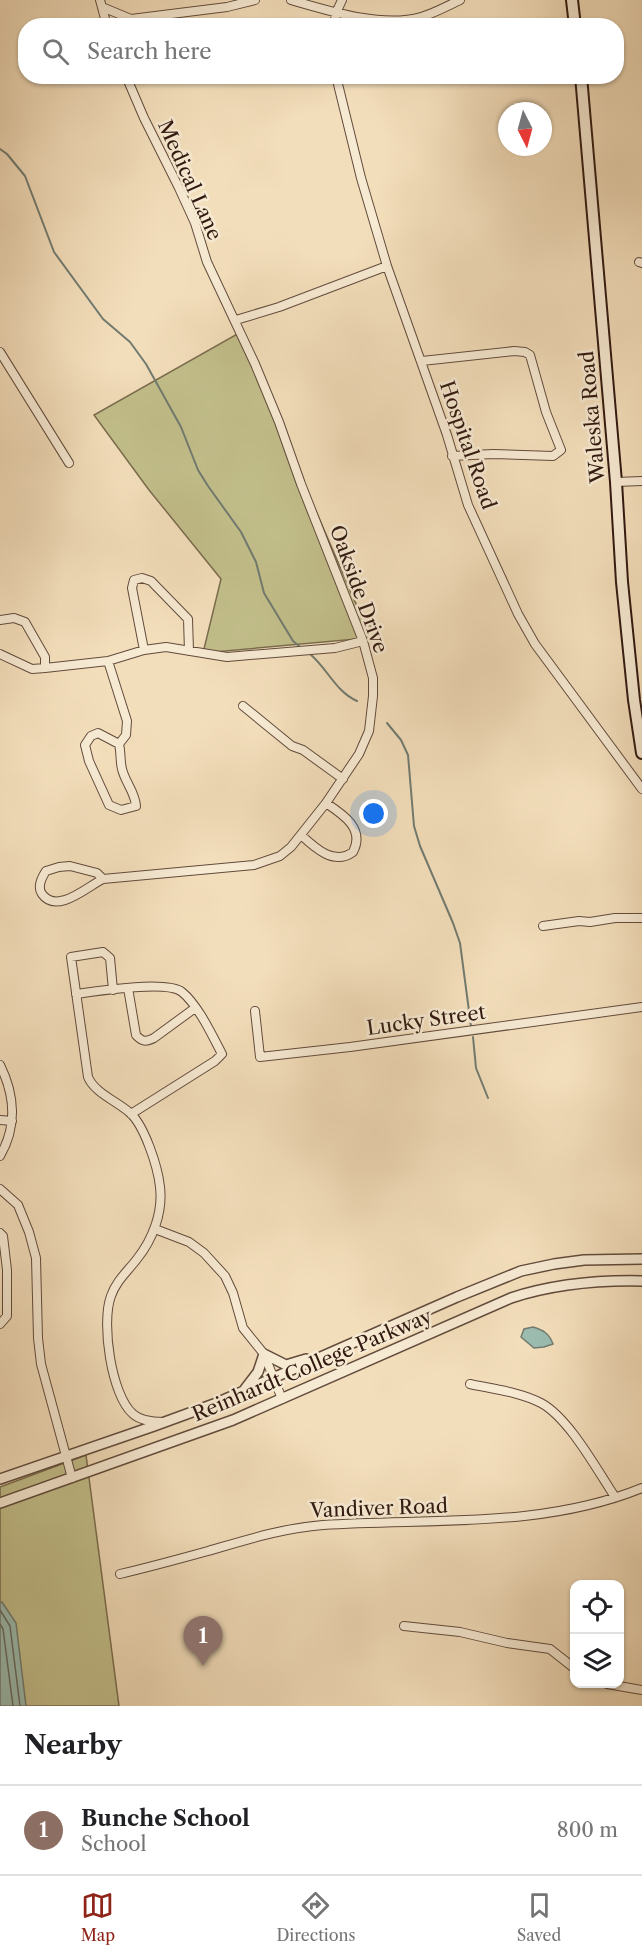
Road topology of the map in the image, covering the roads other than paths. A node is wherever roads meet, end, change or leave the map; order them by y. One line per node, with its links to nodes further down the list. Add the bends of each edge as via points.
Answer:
1 (208, 0): 8 (street)
2 (255, 0): 8 (street)
3 (291, 0): 9 (street)
4 (342, 0): 9 (street)
5 (460, 0): 15 (street)
6 (572, 0): 16 (main road)
7 (101, 3): 10 (street); 11 (street)
8 (211, 9): 12 (street)
9 (336, 13): 13 (street); 14 (street)
10 (105, 18)
11 (129, 18)
12 (139, 18)
13 (335, 18)
14 (370, 18)
15 (411, 18)
16 (574, 18)
17 (129, 84): 21 (street, Medical Lane)
18 (338, 84): 20 (street, Hospital Road)
19 (582, 84): 27 (main road, Waleska Road)
20 (387, 266): 21 (street); 23 (street, Hospital Road)
21 (236, 320): 29 (street, Oakside Drive)
22 (0, 352): 25 (street)
23 (422, 361): 24 (street, Hospital Road); 24 (street, via 514,351 530,355 561,450 553,456)
24 (452, 456): 39 (street, Hospital Road, via 468,505 535,644)
25 (69, 463)
26 (642, 481): 27 (street)
27 (616, 482): 37 (main road, Waleska Road, via 622,582)
28 (0, 620): 34 (street, via 14,618 25,622 45,657)
29 (363, 641): 31 (street, via 335,648 227,657); 38 (street, Oakside Drive, via 373,678 371,718 359,754)
30 (144, 650): 31 (street, via 170,647); 31 (street, via 132,588 134,580 142,578 151,581 188,619); 33 (street)
31 (189, 651)
32 (0, 654): 34 (street, via 32,669)
33 (108, 661): 34 (street); 36 (street, via 127,721 126,735)
34 (45, 668)
35 (243, 706): 38 (street, via 292,746)
36 (119, 744): 36 (street, via 98,733 85,745 109,805 122,810 136,806 121,767)
37 (642, 753)
38 (343, 779): 40 (street, Oakside Drive)
39 (642, 789)
40 (326, 803): 41 (street, Oakside Drive); 41 (street, via 354,826 357,840 352,852 334,857)
41 (301, 835): 42 (street, Oakside Drive, via 280,856 254,865)
42 (103, 879): 42 (street, Oakside Drive, via 97,873 59,867 46,871 40,892 59,901 76,896)
43 (642, 918): 44 (street)
44 (543, 926)
45 (128, 988): 46 (street); 49 (street, via 160,986 181,990); 49 (street, via 136,1035 141,1041 154,1038)
46 (113, 990): 47 (street); 47 (street, via 110,958 103,952 71,957)
47 (76, 994): 53 (street, via 90,1082)
48 (642, 1007): 50 (street, Lucky Street, via 260,1057)
49 (195, 1008): 53 (street, via 222,1054)
50 (255, 1011)
51 (0, 1065): 52 (street)
52 (3, 1078): 55 (street, via 12,1099)
53 (131, 1114): 58 (street, via 143,1131 157,1169 161,1188)
54 (0, 1120): 55 (street)
55 (12, 1121): 56 (street)
56 (0, 1156)
57 (0, 1189): 70 (street, via 18,1205 36,1258 41,1364)
58 (155, 1228): 64 (street, via 189,1242 225,1275 243,1328); 69 (street, via 137,1259 116,1283 108,1308 107,1329 116,1386 130,1412 150,1421)
59 (0, 1233): 62 (street, via 7,1270 7,1316)
60 (642, 1259): 63 (street, Reinhardt College Parkway, via 576,1261 521,1271)
61 (642, 1281): 68 (street, Reinhardt College Parkway, via 574,1283 523,1294)
62 (0, 1324)
63 (348, 1346): 64 (street, via 286,1365); 65 (street, Reinhardt College Parkway)
64 (264, 1354): 65 (street); 67 (street, via 258,1372)
65 (274, 1378): 67 (street, Reinhardt College Parkway); 68 (street)
66 (470, 1384): 74 (street, via 541,1403 559,1416)
67 (241, 1392): 69 (street, Reinhardt College Parkway)
68 (282, 1399): 71 (street, Reinhardt College Parkway)
69 (165, 1422): 70 (street, Reinhardt College Parkway)
70 (66, 1457): 71 (street); 72 (street, Reinhardt College Parkway)
71 (72, 1478): 75 (street, Reinhardt College Parkway)
72 (0, 1479)
73 (642, 1488): 74 (street, Vandiver Road)
74 (615, 1497): 76 (street, Vandiver Road, via 534,1515 291,1529)
75 (0, 1503)
76 (120, 1574)
77 (404, 1626): 78 (street, via 550,1649)
78 (570, 1665)
79 (624, 1686): 80 (street)
80 (642, 1690)

